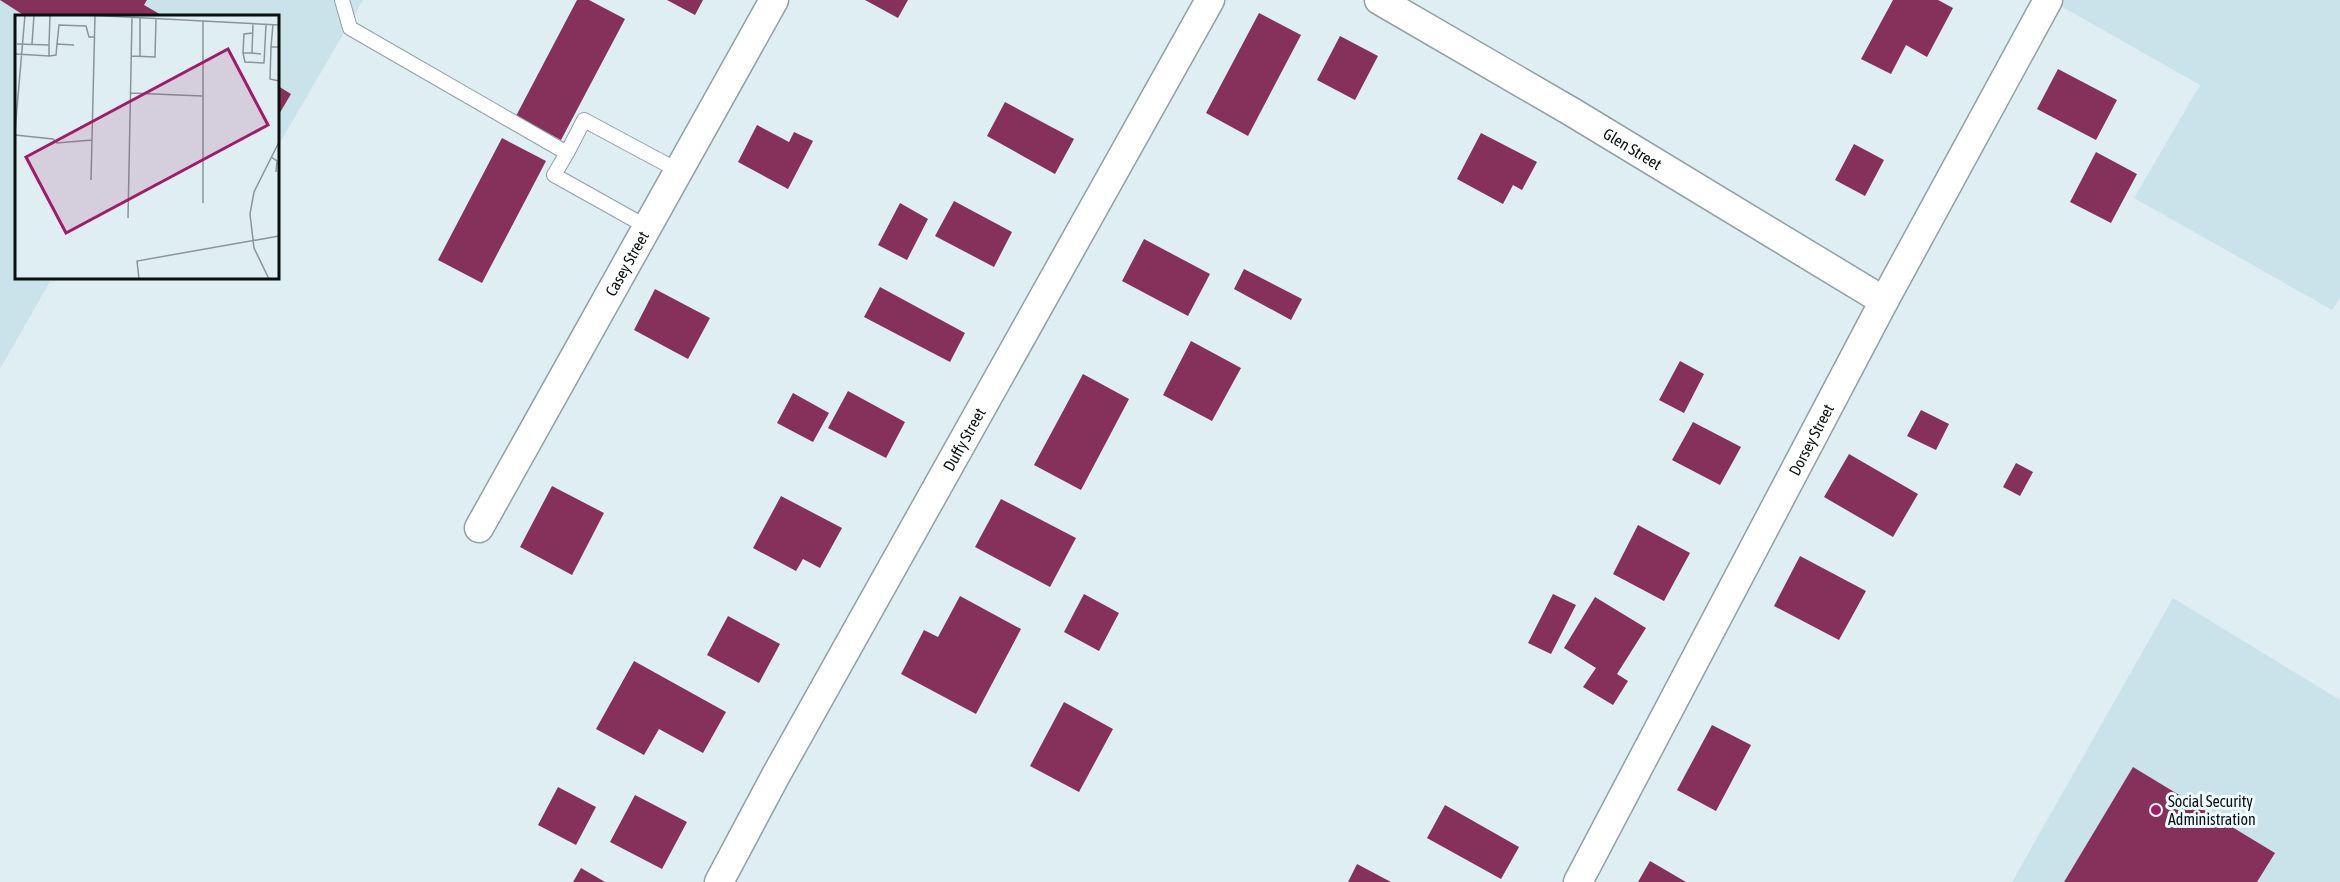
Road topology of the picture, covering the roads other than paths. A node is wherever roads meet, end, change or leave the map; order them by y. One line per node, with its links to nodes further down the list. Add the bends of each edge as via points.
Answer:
1 (342, 0): 6 (lane, via 350,28)
2 (774, 0): 7 (street, Casey Street)
3 (1210, 0): 11 (street, Duffy Street)
4 (1379, 0): 9 (street, Glen Street)
5 (2048, 0): 9 (street, Dorsey Street)
6 (567, 153): 7 (lane, via 584,120); 8 (lane, via 554,175)
7 (679, 171): 8 (street, Casey Street)
8 (647, 226): 10 (street, Casey Street)
9 (1884, 301): 12 (street, Dorsey Street)
10 (479, 528)
11 (719, 882)
12 (1578, 882)

